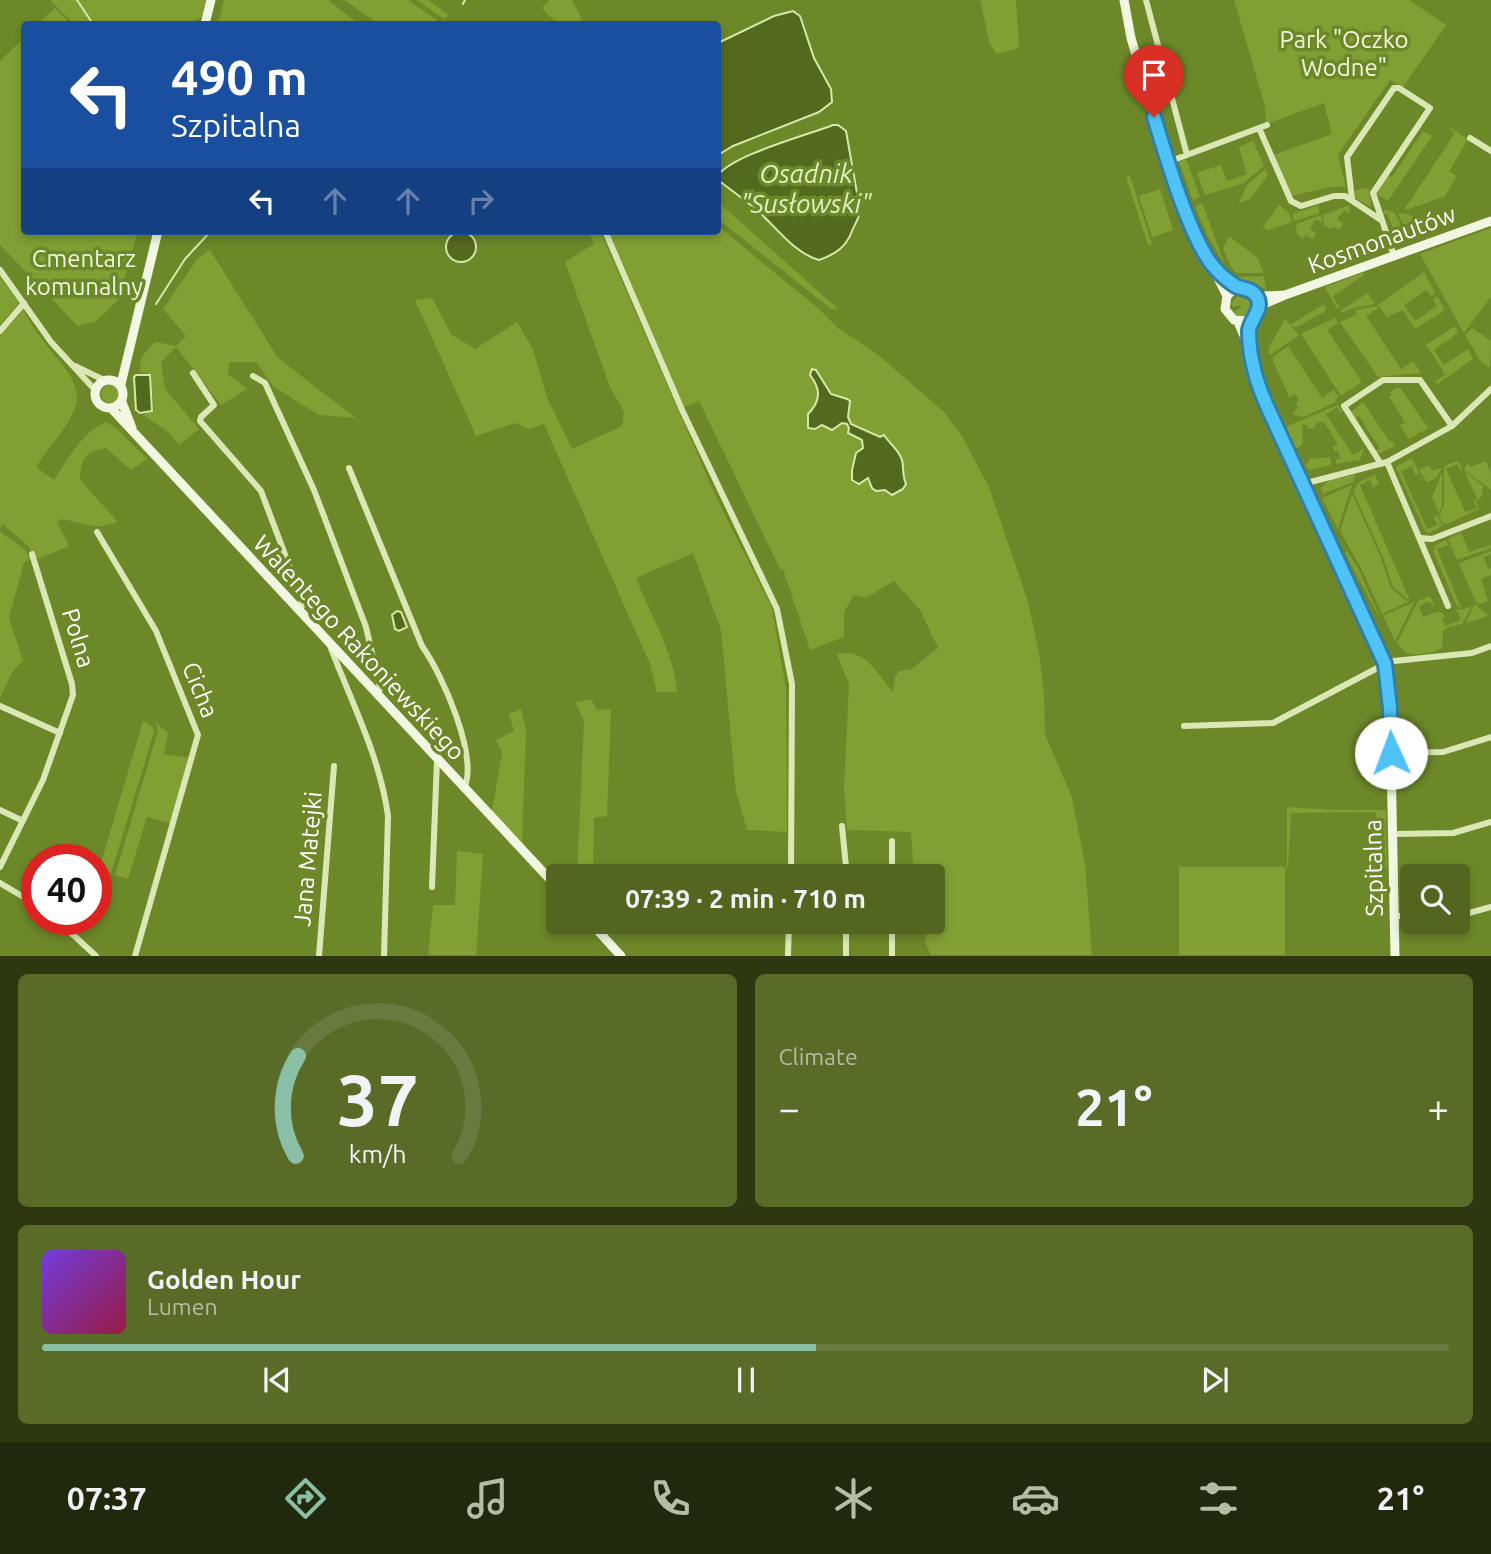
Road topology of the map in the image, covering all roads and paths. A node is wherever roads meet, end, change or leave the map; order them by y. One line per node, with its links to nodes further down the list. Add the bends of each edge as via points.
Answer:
1 (211, 0): 4 (street)
2 (1124, 0): 8 (street)
3 (1146, 0): 7 (street)
4 (206, 21)
5 (1469, 138): 6 (street)
6 (1491, 151)
7 (1187, 155): 8 (street); 9 (street, via 1263,127 1291,201 1301,206 1338,195)
8 (1168, 162): 15 (street)
9 (1352, 199): 10 (street); 10 (street, via 1347,157 1394,88 1399,88 1430,108 1373,193)
10 (1383, 221): 14 (street)
11 (1491, 221): 14 (street, Kosmonautów)
12 (157, 235): 27 (street)
13 (607, 235): 66 (street, via 683,412 777,608 792,680)
14 (1394, 256): 19 (street, Kosmonautów)
15 (1214, 267): 17 (street); 20 (street)
16 (0, 270): 21 (street)
17 (1239, 288): 18 (street); 20 (street)
18 (1254, 293): 19 (street, Kosmonautów); 22 (street)
19 (1285, 295): 22 (street, Kosmonautów)
20 (1227, 296): 24 (street, via 1227,313)
21 (24, 303): 25 (street); 28 (street)
22 (1258, 310): 23 (street)
23 (1252, 319): 24 (street); 26 (street, Szpitalna)
24 (1238, 321): 26 (street, Szpitalna)
25 (0, 331)
26 (1249, 347): 41 (street, Szpitalna, via 1261,394)
27 (129, 350): 31 (street); 32 (street)
28 (73, 365): 31 (street); 34 (street)
29 (193, 373): 47 (street, via 214,405 200,421 261,491 301,597)
30 (253, 376): 51 (street, via 265,383 314,490 366,628)
31 (107, 380): 32 (street); 34 (street)
32 (121, 384): 35 (street)
33 (1491, 389): 37 (street)
34 (95, 390): 36 (street, via 99,404)
35 (122, 402): 36 (street); 38 (street, Walentego Rakoniewskiego)
36 (111, 408): 38 (street, Walentego Rakoniewskiego)
37 (1452, 426): 39 (street); 39 (street, via 1420,380 1382,380 1344,406)
38 (134, 433): 47 (street, Walentego Rakoniewskiego)
39 (1384, 463): 41 (street); 44 (street)
40 (349, 468): 59 (street, via 462,731 468,775)
41 (1303, 484): 50 (street, Szpitalna)
42 (1491, 516): 44 (street, via 1432,539)
43 (97, 532): 84 (street, Cicha, via 156,631 198,735)
44 (1420, 538): 46 (street)
45 (32, 554): 54 (street, Polna, via 73,690)
46 (1448, 606)
47 (298, 611): 48 (street, Walentego Rakoniewskiego)
48 (329, 645): 51 (street, Walentego Rakoniewskiego); 86 (street, via 386,795)
49 (1491, 646): 50 (street, via 1472,653)
50 (1385, 664): 53 (street, via 1271,723); 56 (street, Szpitalna)
51 (378, 696): 57 (street, Walentego Rakoniewskiego)
52 (0, 706): 54 (street)
53 (1184, 726)
54 (60, 733): 61 (street, Polna)
55 (1491, 737): 56 (street, via 1443,752)
56 (1391, 753): 64 (street, Szpitalna)
57 (436, 760): 59 (street, Walentego Rakoniewskiego); 72 (street)
58 (334, 766): 85 (street, Jana Matejki)
59 (464, 789): 70 (street, Walentego Rakoniewskiego)
60 (0, 810): 61 (street)
61 (23, 821): 69 (street, Polna)
62 (1491, 822): 64 (street, via 1453,833)
63 (842, 826): 67 (street)
64 (1393, 834): 76 (street, Szpitalna)
65 (892, 841): 68 (street)
66 (791, 864)
67 (846, 864)
68 (892, 864)
69 (0, 867)
70 (546, 875)
71 (0, 883): 73 (street)
72 (432, 887)
73 (21, 895)
74 (1491, 907): 75 (street)
75 (1470, 913)
76 (1395, 916): 77 (street); 91 (street, Szpitalna)
77 (1400, 916)
78 (601, 934): 87 (street)
79 (789, 934): 88 (street)
80 (846, 934): 89 (street)
81 (892, 934): 90 (street)
82 (73, 935): 83 (street)
83 (96, 956)
84 (135, 956)
85 (319, 956)
86 (384, 956)
87 (621, 956)
88 (788, 956)
89 (846, 956)
90 (892, 956)
91 (1395, 956)

